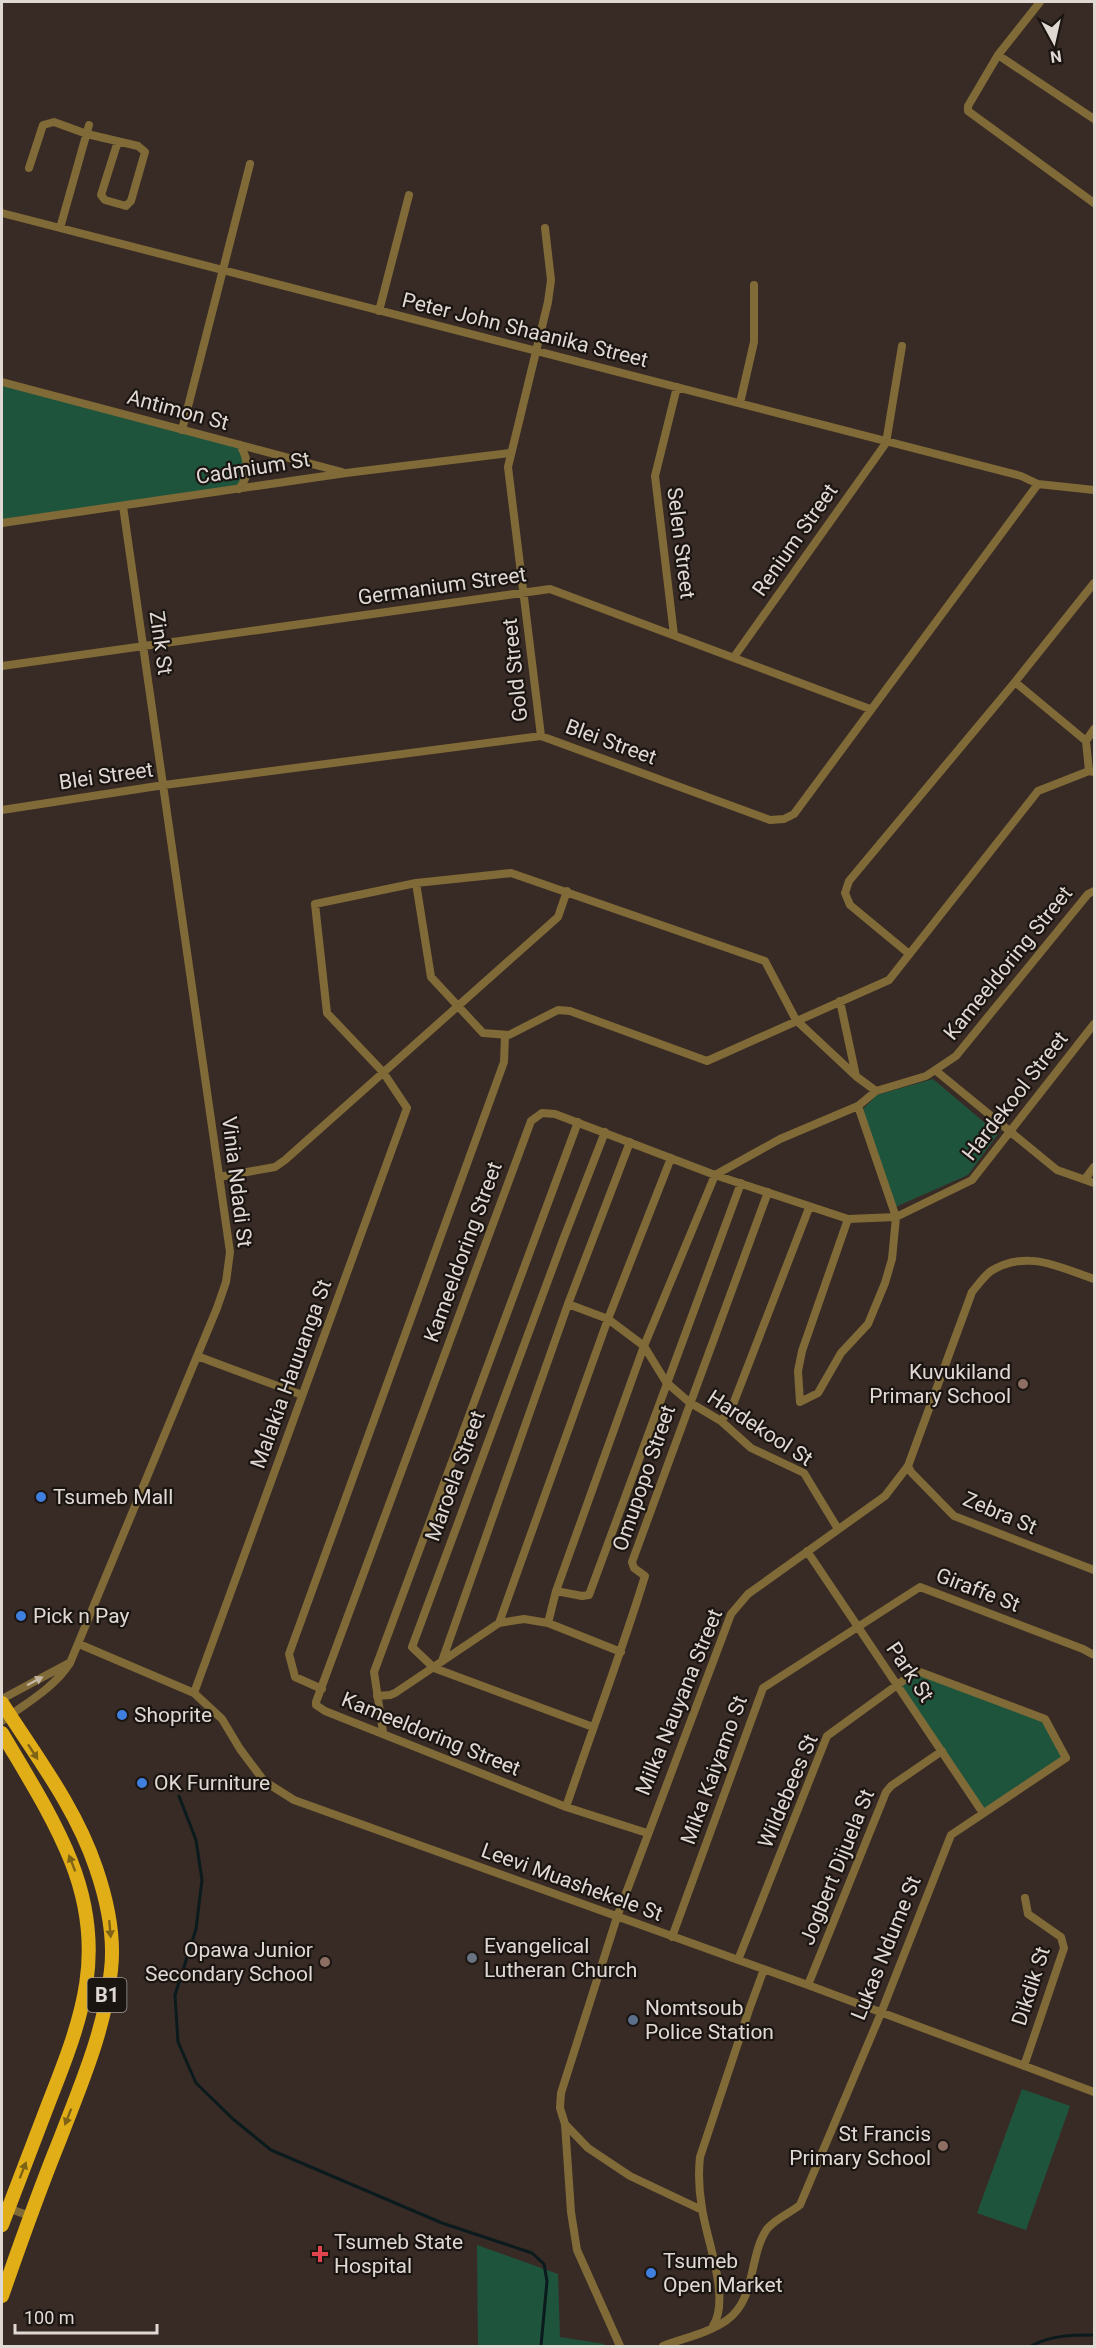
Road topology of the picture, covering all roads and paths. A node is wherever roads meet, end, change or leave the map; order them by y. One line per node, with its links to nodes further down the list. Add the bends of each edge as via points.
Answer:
1 (1040, 2): 2 (street)
2 (998, 55): 3 (street); 9 (street, via 968,106 970,114)
3 (1095, 119)
4 (88, 130): 5 (street); 7 (street, via 54,122 43,125); 11 (street)
5 (118, 141): 5 (street, via 145,152 131,201 126,206 101,195)
6 (250, 164): 13 (street)
7 (28, 168)
8 (409, 195): 15 (street)
9 (1095, 203)
10 (2, 213): 11 (street, Peter John Shaanika Street)
11 (60, 228): 13 (street, Peter John Shaanika Street)
12 (545, 228): 17 (street, Gold Street, via 551,280)
13 (222, 271): 15 (street, Peter John Shaanika Street); 21 (street)
14 (754, 285): 20 (street, via 754,342)
15 (379, 311): 17 (street, Peter John Shaanika Street)
16 (902, 346): 22 (street)
17 (537, 352): 19 (street, Peter John Shaanika Street); 24 (street, Gold Street)
18 (2, 382): 21 (street, Antimon St)
19 (677, 387): 20 (street, Peter John Shaanika Street); 33 (street, Selen Street, via 655,476)
20 (740, 403): 22 (street, Peter John Shaanika Street)
21 (182, 429): 23 (street, Antimon St)
22 (886, 443): 26 (street, Peter John Shaanika Street, via 1021,476); 35 (street, Renium Street)
23 (240, 445): 25 (street, Antimon St); 27 (street, via 247,470)
24 (510, 453): 25 (street, Cadmium St); 32 (street, Gold Street, via 508,467)
25 (346, 473): 27 (street, Cadmium St)
26 (1038, 484): 28 (street, Peter John Shaanika Street); 38 (street, Blei Street)
27 (239, 489): 29 (street, Cadmium St)
28 (1095, 490)
29 (123, 506): 30 (street, Cadmium St); 34 (street, Zink St)
30 (2, 523)
31 (1095, 583): 37 (street)
32 (525, 593): 33 (street, Germanium Street, via 556,591); 34 (street, Germanium Street); 40 (street, Gold Street)
33 (674, 635): 35 (street, Germanium Street)
34 (144, 646): 36 (street, Germanium Street); 43 (street, Zink St)
35 (734, 657): 38 (street, Germanium Street)
36 (2, 666)
37 (1015, 682): 41 (street); 48 (street, via 849,881 845,893 850,905)
38 (870, 709): 40 (street, Blei Street, via 794,813 783,819 770,820)
39 (1095, 729): 41 (street)
40 (541, 736): 43 (street, Blei Street)
41 (1086, 741): 42 (street)
42 (1092, 771): 48 (street, via 1038,791)
43 (164, 785): 44 (street, Blei Street); 66 (street, Vinia Ndadi St)
44 (2, 810)
45 (416, 883): 46 (street, via 511,873); 50 (street, via 431,977); 55 (street, via 314,905 327,1013)
46 (567, 891): 50 (street, via 558,917); 51 (street, via 765,961)
47 (1095, 891): 54 (street, Kameeldoring Street, via 1088,894 956,1056)
48 (908, 953): 49 (street, via 888,980)
49 (840, 1001): 51 (street); 56 (street)
50 (457, 1006): 53 (street, via 483,1033); 55 (street)
51 (796, 1020): 53 (street, via 707,1061 570,1011 558,1010); 56 (street)
52 (1095, 1024): 60 (street, Hardekool Street)
53 (505, 1035): 98 (street, via 504,1062 289,1654 295,1677)
54 (935, 1070): 57 (street, Kameeldoring Street); 60 (street)
55 (383, 1072): 66 (street, via 275,1167); 80 (street, Malakia Hauuanga St, via 407,1108)
56 (857, 1077): 57 (street)
57 (876, 1091): 58 (street, Kameeldoring Street)
58 (858, 1106): 65 (street, Kameeldoring Street, via 780,1139); 72 (street)
59 (578, 1122): 61 (street, Kameeldoring Street); 98 (street, Kameeldoring Street, via 542,1113 531,1121); 100 (street, via 374,1672)
60 (1010, 1131): 67 (street, via 1057,1170); 72 (street, Hardekool Street, via 972,1180)
61 (605, 1132): 62 (street, Kameeldoring Street); 96 (street, Maroela Street, via 412,1647)
62 (630, 1142): 63 (street, Kameeldoring Street); 75 (street)
63 (670, 1158): 65 (street, Kameeldoring Street); 76 (street)
64 (1095, 1167): 67 (street)
65 (715, 1175): 68 (street); 77 (street)
66 (219, 1177): 78 (street, Vinia Ndadi St, via 230,1252 226,1282)
67 (1085, 1179): 69 (street)
68 (741, 1183): 70 (street); 79 (street)
69 (1095, 1183)
70 (768, 1192): 71 (street); 81 (street, Omupopo Street)
71 (809, 1208): 73 (street); 82 (street, via 732,1407)
72 (896, 1217): 73 (street); 73 (street, via 892,1258 868,1324 841,1353 818,1393 800,1402 798,1371 802,1351)
73 (848, 1219)
74 (1095, 1279): 83 (street, Milka Nauyana Street, via 1038,1259 1016,1261 990,1272 972,1292)
75 (568, 1304): 76 (street, Hardekool St); 94 (street)
76 (608, 1319): 77 (street, Hardekool St); 88 (street)
77 (644, 1346): 79 (street, Hardekool St); 87 (street)
78 (197, 1356): 80 (street); 91 (street, Vinia Ndadi St)
79 (666, 1382): 81 (street, Hardekool St); 87 (street, via 589,1595)
80 (302, 1395): 99 (street, Malakia Hauuanga St)
81 (689, 1402): 82 (street, Hardekool St); 92 (street, Omupopo Street, via 632,1562 645,1576)
82 (721, 1421): 84 (street, Hardekool St, via 751,1448 804,1473)
83 (908, 1466): 84 (street, Milka Nauyana Street, via 885,1496); 86 (street, Zebra St, via 954,1516)
84 (838, 1528): 85 (street, Milka Nauyana Street)
85 (807, 1551): 90 (street, Park St); 110 (street, Milka Nauyana Street, via 748,1594 731,1614)
86 (1095, 1570)
87 (556, 1591): 89 (street)
88 (499, 1623): 89 (street, via 524,1619); 94 (street)
89 (548, 1623): 92 (street)
90 (858, 1627): 93 (street, Giraffe St, via 920,1587); 97 (street, Park St); 113 (street, Mika Kaiyamo St, via 763,1689)
91 (79, 1644): 95 (street, Vinia Ndadi St); 99 (street, Leevi Muashekele St)
92 (621, 1652): 103 (street, Omupopo Street)
93 (1092, 1654)
94 (442, 1661): 96 (street)
95 (70, 1663): 101 (street, one-way to 95); 102 (street, Vinia Ndadi St, via 39,1696)
96 (434, 1668): 100 (street, via 390,1695); 103 (street, Maroela Street)
97 (897, 1684): 106 (street, Park St); 107 (street, Wildebees St, via 920,1672 1045,1719); 114 (street, Wildebees St, via 826,1738)
98 (322, 1689): 104 (street, Kameeldoring Street, via 316,1702 320,1708)
99 (194, 1693): 112 (street, Leevi Muashekele St, via 222,1719 264,1781 294,1800)
100 (377, 1696): 104 (street)
101 (2, 1701): 102 (highway, B1)
102 (5, 1718): 123 (highway, B1, one-way to 123, via 72,1813 96,1867 110,1929 111,1968 97,2040)
103 (593, 1727): 108 (street, Omupopo Street)
104 (383, 1732): 108 (street, Kameeldoring Street)
105 (2, 1733): 121 (highway, B1, one-way to 105, via 76,2033 90,1964 85,1910 72,1861)
106 (942, 1751): 109 (street, Park St); 116 (street, Jogbert Dijuela St, via 886,1792)
107 (1066, 1755): 109 (street, Lukas Ndume St)
108 (566, 1807): 110 (street, Kameeldoring Street)
109 (983, 1813): 117 (street, Lukas Ndume St, via 948,1839)
110 (647, 1833): 112 (street, Milka Nauyana Street)
111 (1025, 1898): 118 (street, Dikdik St, via 1028,1914 1061,1937 1064,1948)
112 (617, 1917): 113 (street, Leevi Muashekele St); 120 (street, Milka Nauyana Street, via 561,2092)
113 (672, 1937): 114 (street, Leevi Muashekele St)
114 (738, 1960): 115 (street, Leevi Muashekele St)
115 (765, 1970): 116 (street, Leevi Muashekele St); 122 (street, via 700,2157)
116 (808, 1985): 117 (street, Leevi Muashekele St)
117 (881, 2013): 118 (street, Leevi Muashekele St); 126 (street, Lukas Ndume St, via 800,2205 769,2228 756,2253 747,2294 728,2319)
118 (1023, 2066): 119 (street, Leevi Muashekele St)
119 (1095, 2092)
120 (565, 2124): 122 (street, via 588,2148 630,2176); 127 (street, via 571,2212 578,2250)
121 (5, 2207): 123 (street); 124 (highway, B1)
122 (702, 2210): 126 (street, via 717,2279 718,2316)
123 (30, 2216): 125 (highway, B1)
124 (2, 2225)
125 (2, 2296)
126 (711, 2329): 128 (street)
127 (620, 2346)
128 (663, 2346)

